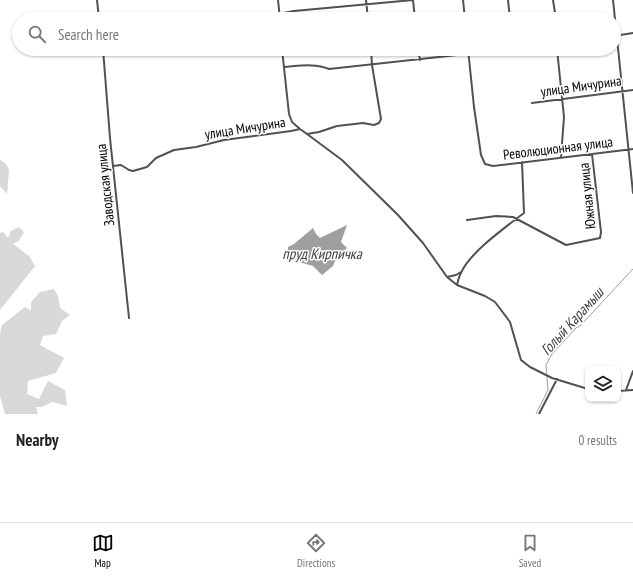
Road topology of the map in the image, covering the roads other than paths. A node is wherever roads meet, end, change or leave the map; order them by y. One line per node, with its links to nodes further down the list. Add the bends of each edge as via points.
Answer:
1 (97, 0): 10 (street)
2 (278, 0): 11 (street)
3 (366, 0): 9 (street)
4 (413, 0): 9 (street); 14 (street)
5 (463, 0): 15 (street)
6 (508, 0): 16 (street)
7 (553, 0): 17 (street)
8 (612, 0): 18 (street)
9 (367, 5): 12 (street); 13 (street)
10 (98, 12)
11 (279, 12)
12 (289, 12)
13 (368, 12)
14 (414, 12)
15 (464, 12)
16 (509, 12)
17 (555, 12)
18 (613, 12)
19 (633, 33): 20 (street)
20 (621, 35)
21 (104, 56): 43 (street, Заводская улица)
22 (283, 56): 31 (street)
23 (371, 56): 30 (street)
24 (419, 56): 29 (street)
25 (453, 56): 29 (street)
26 (469, 56): 42 (street, Революционная улица, via 481,155 485,164 493,166)
27 (558, 56): 34 (street)
28 (618, 56): 33 (street)
29 (420, 60): 30 (street)
30 (372, 66): 31 (street, via 329,70 309,65); 37 (street, улица Мичурина, via 381,118 379,123 337,126)
31 (284, 67): 36 (street, via 289,114 292,122)
32 (633, 90): 33 (street, улица Мичурина)
33 (622, 91): 34 (street, улица Мичурина); 39 (street)
34 (563, 99): 35 (street, улица Мичурина); 41 (street, via 564,136)
35 (532, 103)
36 (300, 129): 37 (street, улица Мичурина); 43 (street, улица Мичурина, via 174,150 156,158 147,167 133,171 120,165)
37 (307, 134): 48 (street, via 342,160 398,215 423,243)
38 (633, 149): 39 (street, Революционная улица)
39 (628, 150): 40 (street, Революционная улица); 44 (street)
40 (592, 154): 41 (street, Революционная улица); 45 (street, Южная улица, via 600,238 566,245)
41 (561, 157): 42 (street, Революционная улица)
42 (522, 162): 45 (street, via 524,213)
43 (113, 166): 50 (street, Заводская улица)
44 (633, 193)
45 (516, 219): 46 (street, Южная улица, via 496,216); 47 (street, via 477,252)
46 (466, 220)
47 (461, 272): 48 (street); 49 (street)
48 (447, 277): 49 (street)
49 (457, 285): 52 (street, via 495,302 510,322 521,360 542,374)
50 (129, 318)
51 (633, 371): 54 (street)
52 (557, 379): 53 (street); 57 (street)
53 (585, 387)
54 (626, 390): 55 (street); 56 (street)
55 (633, 390)
56 (621, 391)
57 (539, 414)

